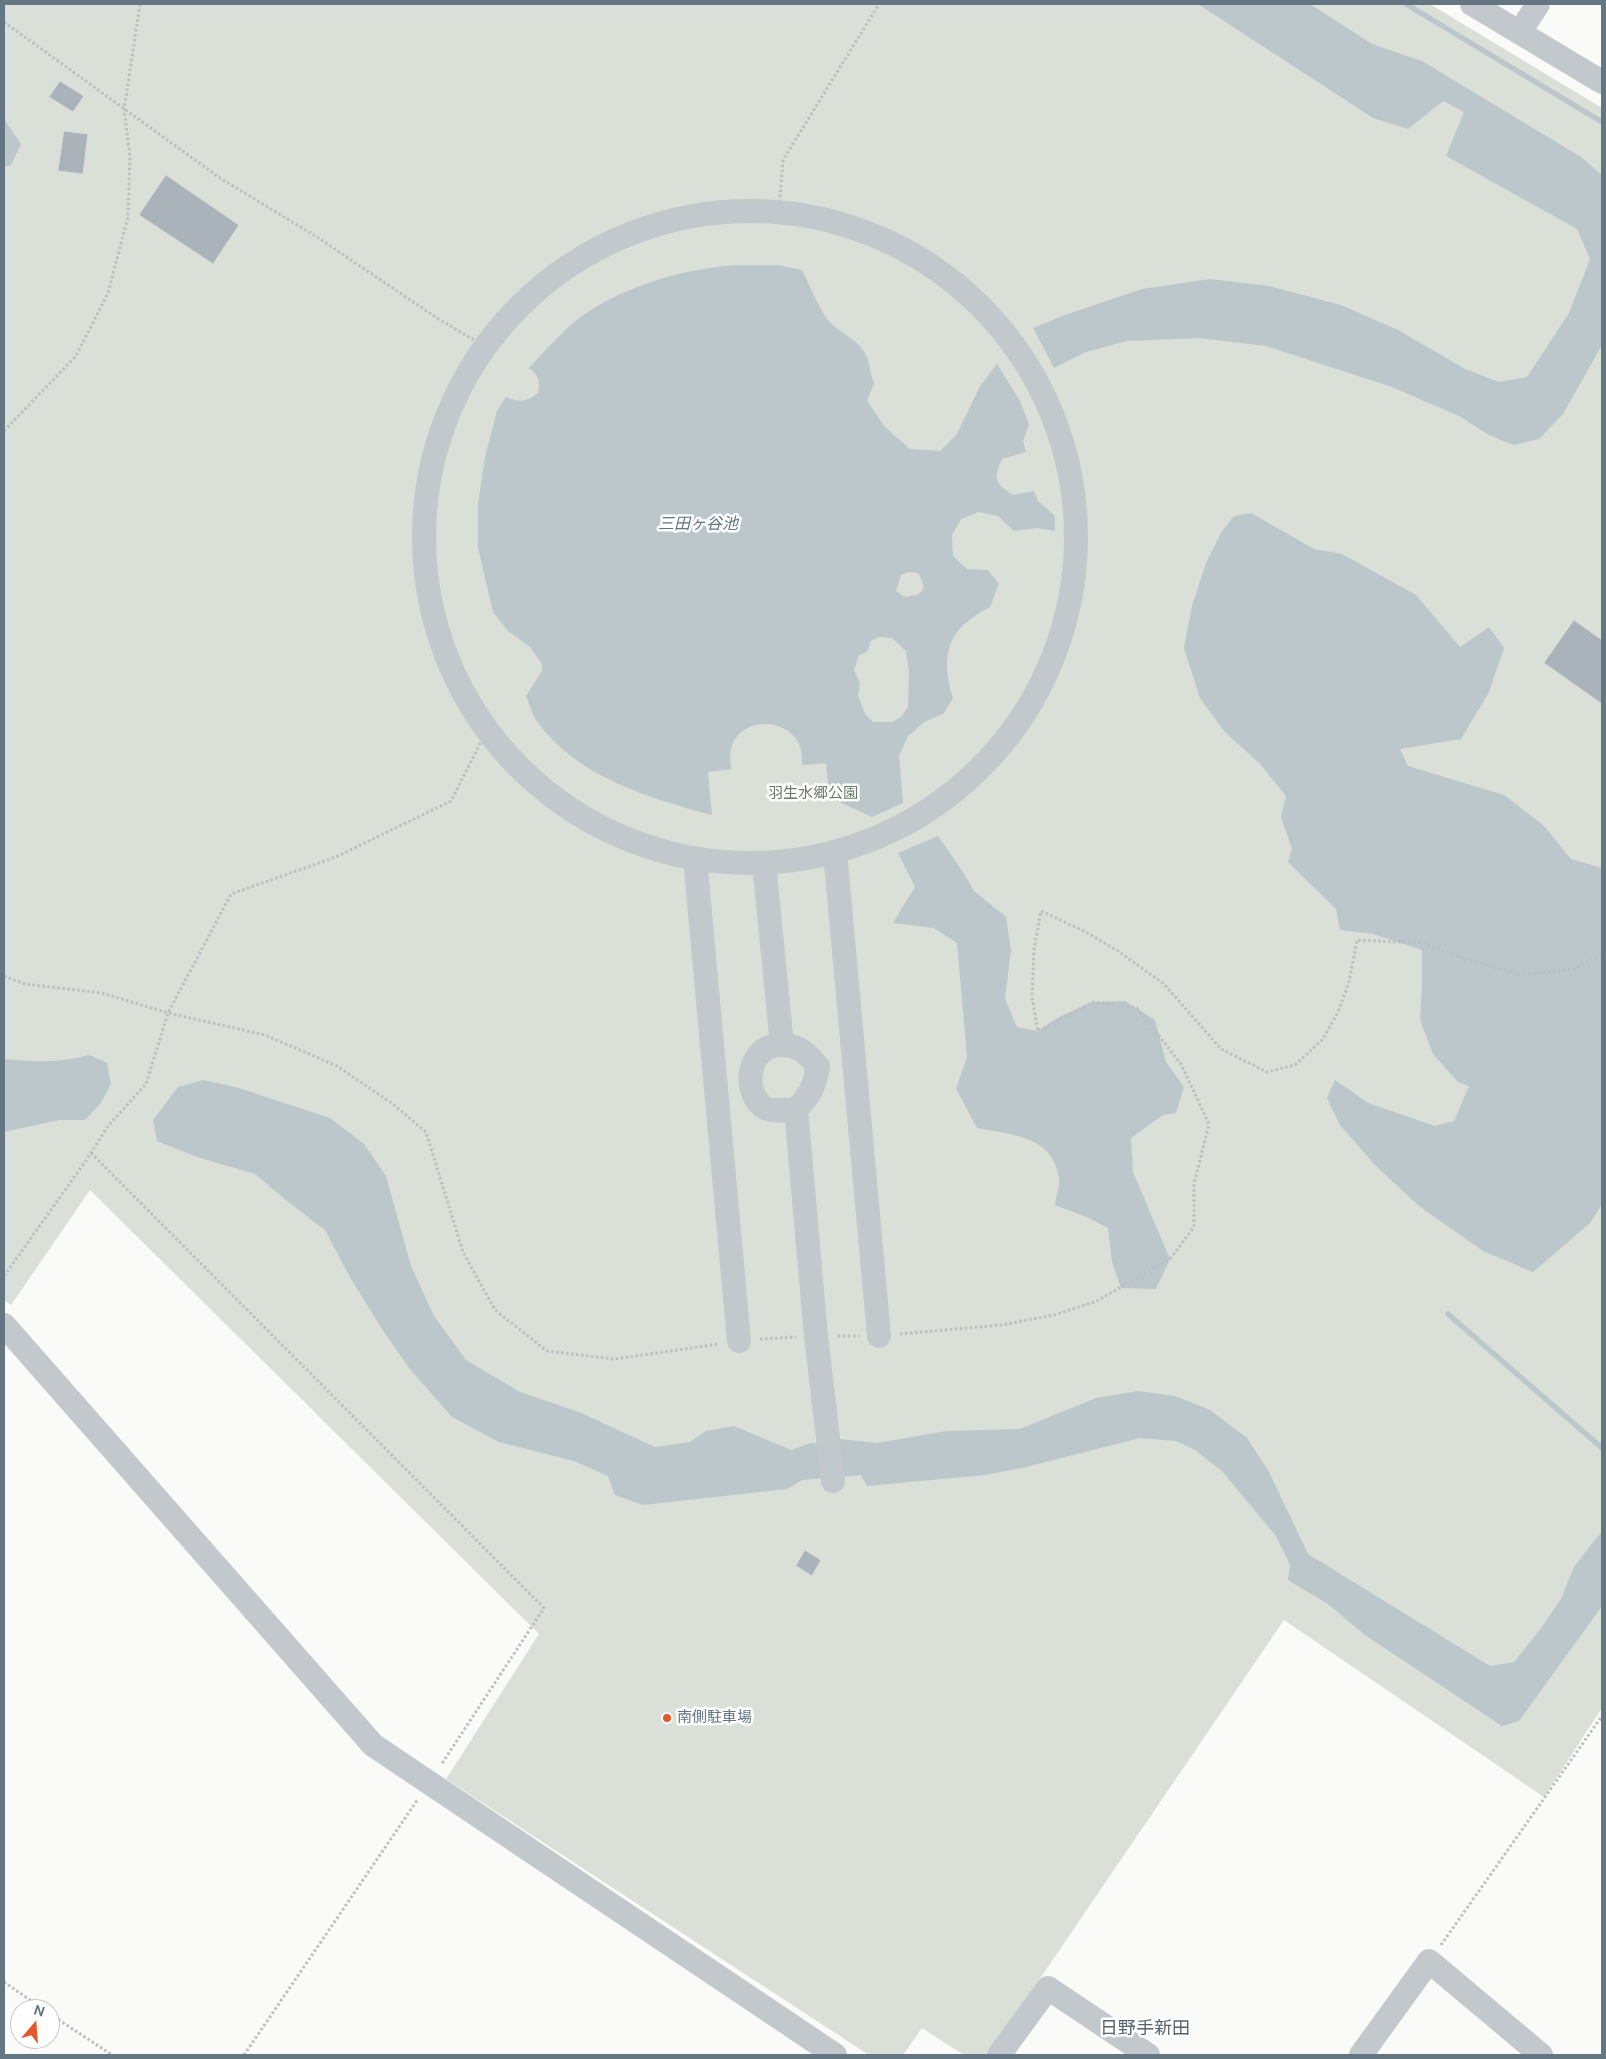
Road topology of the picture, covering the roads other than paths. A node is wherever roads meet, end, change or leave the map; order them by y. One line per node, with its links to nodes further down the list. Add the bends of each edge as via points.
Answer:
1 (1472, 4): 3 (street)
2 (1538, 4): 3 (street)
3 (1520, 32): 4 (street)
4 (1602, 82)
5 (835, 852): 6 (street, via 890,831 927,811 968,781 1003,744 1032,704 1054,658 1069,610 1077,560 1076,509 1068,460 1052,412 1029,367 999,326 969,296 922,260 877,237 829,221 779,212 737,211 653,225 614,240 576,260 542,284 511,314 484,346 460,385 442,427 430,470 424,525 424,561 431,606 444,650 463,692 487,730 520,768 566,806 647,846); 7 (street); 11 (street)
6 (695, 858): 7 (street); 12 (street)
7 (764, 863): 8 (street)
8 (782, 1044): 9 (street, via 802,1049 818,1066 812,1090); 9 (street, via 768,1047 759,1054 750,1082 762,1106 773,1110)
9 (796, 1109): 13 (street, via 816,1336)
10 (4, 1325): 14 (street, via 374,1745)
11 (879, 1336)
12 (739, 1341)
13 (833, 1481)
14 (835, 2055)
15 (999, 2055): 16 (street, via 1048,1988)
16 (1148, 2055)
17 (1361, 2055): 18 (street, via 1430,1962)
18 (1541, 2055)

